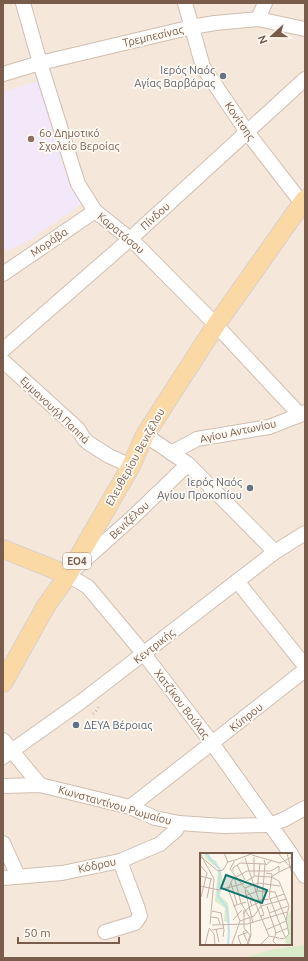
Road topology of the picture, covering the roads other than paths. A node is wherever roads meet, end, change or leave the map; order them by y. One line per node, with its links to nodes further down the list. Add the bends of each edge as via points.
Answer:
1 (23, 3): 7 (street, Καρατάσου)
2 (185, 3): 5 (street, Κονίτσης)
3 (265, 3): 4 (street)
4 (258, 19): 5 (street, Τρεμπεσίνας); 6 (street, Τρεμπεσίνας)
5 (192, 27): 7 (street, Τρεμπεσίνας); 10 (street, Κονίτσης, via 203,67)
6 (305, 29)
7 (40, 63): 8 (street, Τρεμπεσίνας); 12 (street, Καρατάσου, via 78,184)
8 (3, 74)
9 (305, 80): 10 (street, Πίνδου)
10 (247, 132): 11 (street, Κονίτσης); 13 (street, Πίνδου)
11 (304, 203): 15 (main road, Ελευθερίου Βενιζέλου / ΕΟ4)
12 (95, 211): 13 (street, Καρατάσου); 14 (street, Μοράβα)
13 (130, 239): 15 (street, Καρατάσου); 16 (street, Πίνδου)
14 (3, 274)
15 (216, 325): 18 (street, Καρατάσου); 19 (main road, Ελευθερίου Βενιζέλου / ΕΟ4)
16 (3, 350)
17 (3, 361): 22 (street, Εμμανουήλ Παππά, via 78,429 84,439 109,456)
18 (303, 413): 20 (street, Αγίου Αντωνίου, via 269,427 197,438)
19 (145, 435): 20 (street); 22 (main road, Ελευθερίου Βενιζέλου / ΕΟ4)
20 (171, 453): 21 (street)
21 (188, 464): 25 (street); 26 (street, Βενιζέλου)
22 (131, 466): 26 (main road, Ελευθερίου Βενιζέλου / ΕΟ4)
23 (303, 537): 25 (street, Κεντρικής)
24 (3, 549): 26 (main road)
25 (275, 552): 27 (street, Κεντρικής)
26 (68, 575): 28 (street, Χατζίκου Βούλας, via 88,587); 31 (main road, Ελευθερίου Βενιζέλου / ΕΟ4, via 46,606)
27 (237, 581): 28 (street, Κεντρικής); 29 (street)
28 (144, 654): 32 (street, Χατζίκου Βούλας); 33 (street, Κεντρικής, via 82,701)
29 (305, 666)
30 (305, 670): 32 (street, Κύπρου)
31 (3, 683)
32 (212, 743): 36 (street, Κύπρου); 39 (street, Χατζίκου Βούλας)
33 (6, 749): 34 (street)
34 (40, 785): 35 (street, Κωνσταντίνου Ρωμαίου); 36 (street, Κωνσταντίνου Ρωμαίου)
35 (3, 786)
36 (130, 807): 38 (street, Κωνσταντίνου Ρωμαίου, via 156,818)
37 (305, 808): 39 (street)
38 (179, 823): 39 (street, Κωνσταντίνου Ρωμαίου, via 223,826); 43 (street, Κόδρου, via 176,830 160,844)
39 (270, 825): 41 (street, Χατζίκου Βούλας)
40 (3, 842): 44 (street)
41 (290, 853)
42 (292, 856): 45 (street, Χατζίκου Βούλας)
43 (120, 861): 44 (street, Κόδρου, via 62,873); 47 (street, via 140,916 135,923)
44 (18, 876): 46 (street, Κόδρου)
45 (305, 876)
46 (3, 878)
47 (105, 932)

